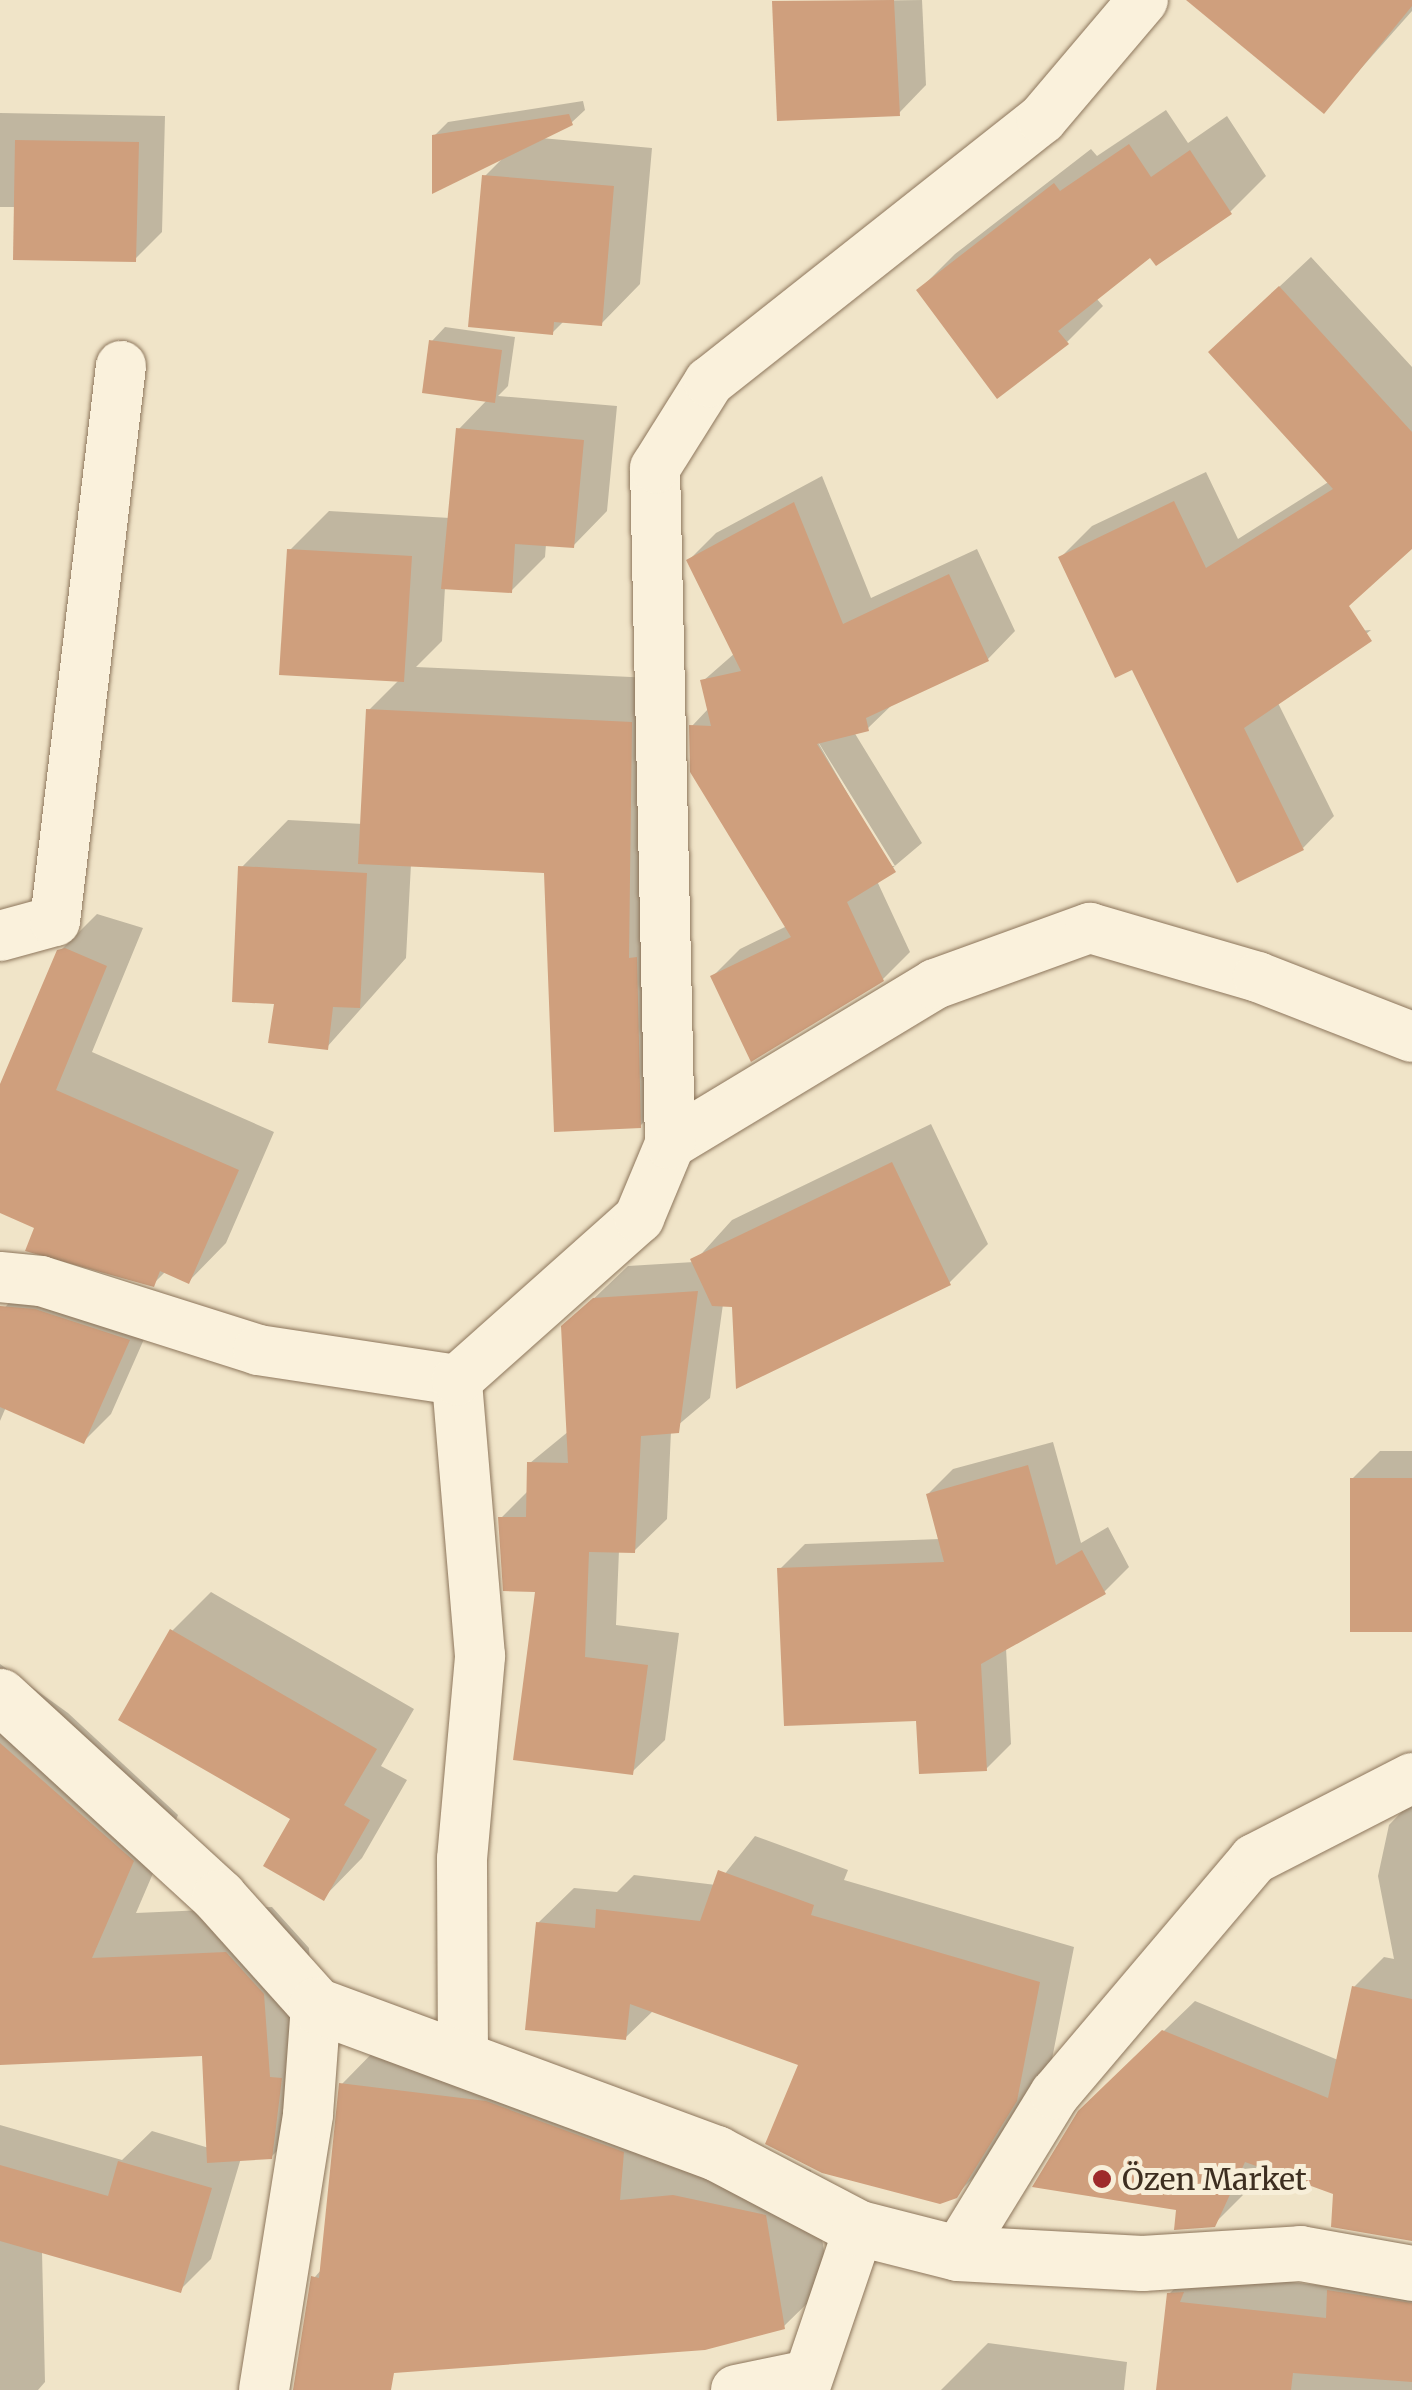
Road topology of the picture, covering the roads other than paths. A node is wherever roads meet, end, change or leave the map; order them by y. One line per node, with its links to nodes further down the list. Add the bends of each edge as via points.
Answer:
1 (1143, 0): 5 (street, via 1042,120 709,382 655,468)
2 (120, 366): 3 (street, via 55,921)
3 (0, 936)
4 (1412, 1038): 5 (street, via 1258,977 1090,928 935,984)
5 (670, 1144): 7 (street, via 640,1218)
6 (0, 1276): 7 (street, via 41,1281 258,1350)
7 (457, 1380): 11 (street, via 480,1656 462,1859)
8 (0, 1696): 10 (street, via 219,1897)
9 (1412, 1778): 13 (street, via 1254,1858 1055,2094)
10 (316, 2004): 11 (street); 16 (street, via 308,2114)
11 (463, 2058): 12 (street, via 716,2154)
12 (859, 2228): 13 (street); 15 (street)
13 (957, 2252): 14 (street, via 1142,2264 1300,2253)
14 (1412, 2273)
15 (806, 2382): 17 (street)
16 (264, 2390)
17 (736, 2390)

